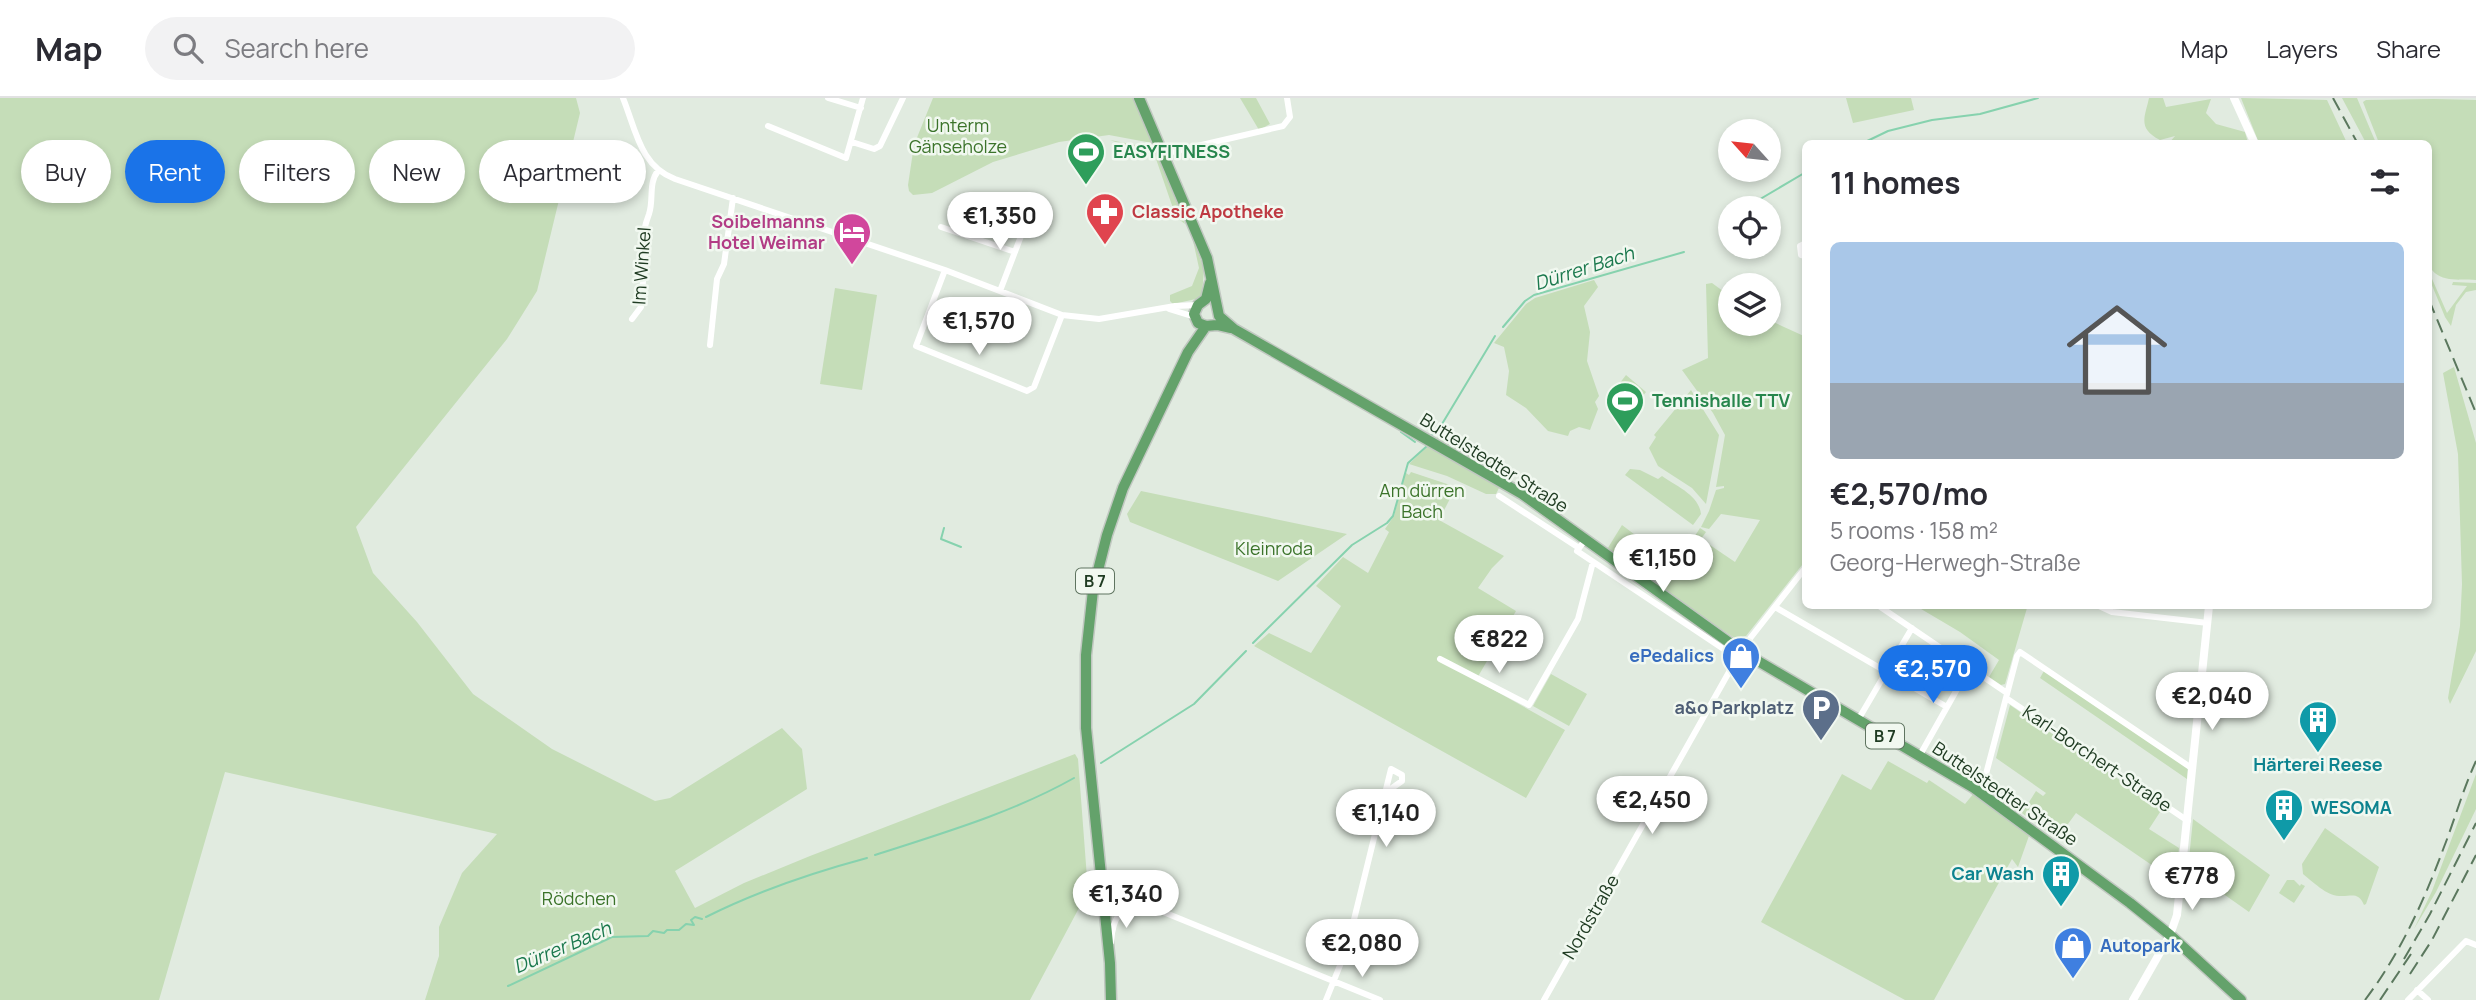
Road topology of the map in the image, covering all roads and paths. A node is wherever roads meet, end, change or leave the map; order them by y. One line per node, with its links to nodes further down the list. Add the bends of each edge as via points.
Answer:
1 (623, 98): 13 (street, via 645,155)
2 (828, 98): 8 (street)
3 (863, 98): 8 (street)
4 (903, 98): 11 (street, via 877,149)
5 (1139, 98): 12 (main road)
6 (1287, 98): 12 (street, via 1290,117 1283,126)
7 (2234, 98): 10 (street)
8 (861, 108): 11 (street)
9 (768, 127): 11 (street, via 846,158)
10 (2253, 140)
11 (852, 142)
12 (1163, 154): 19 (main road)
13 (658, 171): 14 (street); 25 (street, Im Winkel, via 644,221 640,307)
14 (733, 198): 18 (street); 27 (street)
15 (1026, 223): 17 (street)
16 (942, 227): 17 (street)
17 (1015, 252): 20 (street)
18 (945, 270): 20 (street); 23 (street, via 916,346 1027,391 1034,387)
19 (1211, 277): 21 (main road); 24 (main road)
20 (1000, 291): 23 (street)
21 (1201, 304): 22 (street); 24 (main road, via 1212,302); 26 (main road)
22 (1167, 309): 23 (street, via 1099,319); 26 (street)
23 (1062, 315)
24 (1214, 318): 26 (main road); 28 (main road, B 7); 30 (main road, Buttelstedter Straße / B 7, via 1499,480)
25 (632, 319)
26 (1196, 319): 28 (main road, B 7)
27 (709, 345)
28 (1188, 352): 51 (main road, B 7, via 1122,488 1093,590 1086,655 1086,728)
29 (1500, 496): 30 (street, Buttelstedter Straße)
30 (1582, 544): 31 (street, via 1577,551); 39 (main road, Buttelstedter Straße / B 7)
31 (1593, 562): 39 (street); 40 (street, via 1578,619 1529,705)
32 (1802, 572): 33 (street, Nordstraße)
33 (1775, 607): 39 (street, Nordstraße); 42 (street)
34 (1884, 609): 38 (street, Karl-Borchert-Straße)
35 (2106, 609): 37 (street)
36 (2209, 609): 37 (street)
37 (2208, 623): 47 (street)
38 (1912, 628): 41 (street, Karl-Borchert-Straße); 42 (street)
39 (1739, 654): 45 (main road, Buttelstedter Straße / B 7); 61 (street, Nordstraße)
40 (1440, 659)
41 (1969, 668): 43 (street, Karl-Borchert-Straße); 44 (street)
42 (1886, 672): 44 (street); 45 (street)
43 (2007, 696): 47 (street, via 2020,652); 49 (street); 50 (street, Karl-Borchert-Straße)
44 (1947, 707): 46 (street)
45 (1858, 720): 46 (main road, Buttelstedter Straße / B 7)
46 (1920, 755): 49 (main road, Buttelstedter Straße / B 7)
47 (2194, 769): 50 (street)
48 (1385, 793): 48 (street, via 1401,783 1399,772 1391,769); 56 (street)
49 (1981, 793): 53 (main road, Buttelstedter Straße / B 7)
50 (2188, 821): 53 (street, via 2177,915)
51 (1104, 900): 52 (street, via 1131,901); 55 (main road, B 7)
52 (1156, 909): 55 (street, via 1126,909 1119,915 1113,925); 56 (street)
53 (2169, 935): 62 (street); 63 (main road, Buttelstedter Straße / B 7)
54 (2476, 945): 57 (street, via 2466,941)
55 (1110, 963): 58 (main road, B 7)
56 (1334, 983): 59 (street); 60 (street)
57 (2417, 990): 64 (street); 65 (street)
58 (1111, 1000)
59 (1326, 1000)
60 (1380, 1000)
61 (1544, 1000)
62 (2133, 1000)
63 (2241, 1000)
64 (2409, 1000)
65 (2428, 1000)

